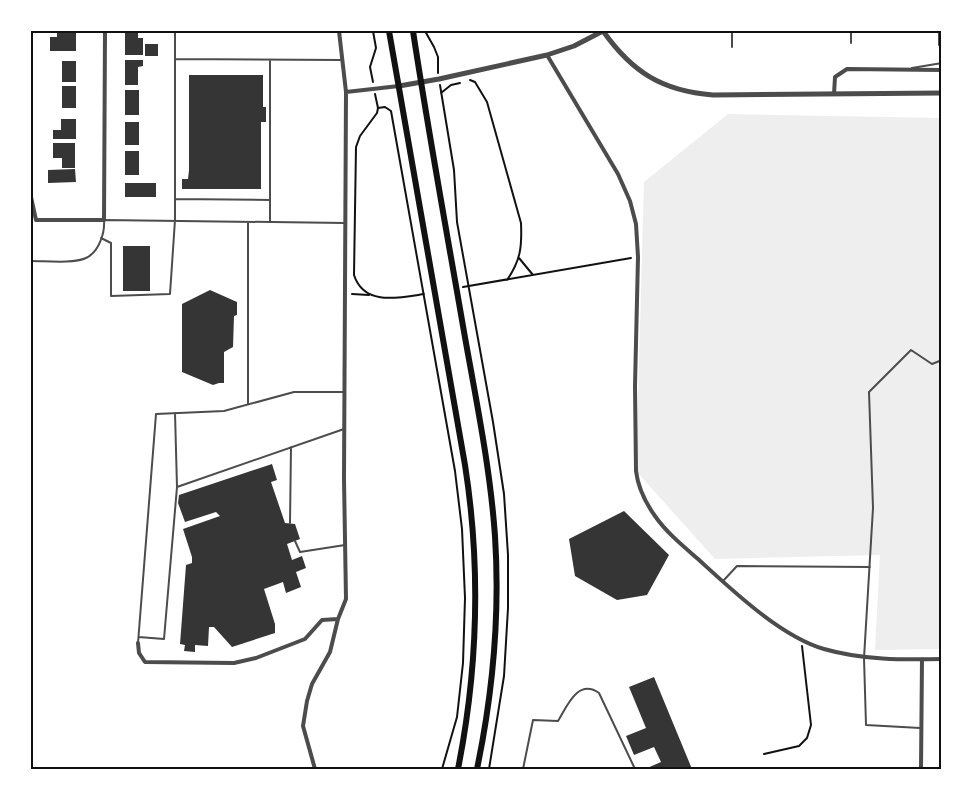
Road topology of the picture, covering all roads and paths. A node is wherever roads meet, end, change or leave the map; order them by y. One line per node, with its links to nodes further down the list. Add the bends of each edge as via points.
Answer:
1 (104, 31): 33 (street)
2 (175, 31): 10 (lane); 16 (lane)
3 (373, 31): 24 (path, via 376,48 370,67)
4 (389, 31): 23 (main road)
5 (413, 31): 22 (main road)
6 (603, 31): 15 (street); 28 (street, via 615,49 644,75 677,90 713,95)
7 (732, 31): 14 (lane)
8 (851, 31): 12 (lane)
9 (939, 31): 13 (lane)
10 (298, 32): 11 (lane)
11 (339, 32): 18 (street)
12 (851, 43)
13 (939, 45)
14 (732, 47)
15 (547, 55): 22 (street); 39 (street, via 598,139 630,201 636,224)
16 (175, 59): 17 (lane); 31 (lane)
17 (270, 60): 18 (lane); 32 (lane)
18 (342, 60): 25 (street)
19 (942, 63): 20 (lane)
20 (897, 70): 21 (street); 28 (street, via 847,69 834,77)
21 (942, 70)
22 (421, 82): 23 (street); 72 (main road, via 483,440 495,536 493,658)
23 (398, 86): 24 (street); 71 (main road, via 472,526 474,647 471,691)
24 (374, 88): 25 (street); 29 (path)
25 (346, 92): 37 (street)
26 (441, 93): 40 (path, via 451,85 471,80 486,102 521,222)
27 (942, 93): 28 (street)
28 (834, 94)
29 (378, 108): 46 (path, via 356,147 354,275 357,285); 70 (path, via 385,107 391,111 455,471 462,529 463,664 456,717)
30 (31, 197): 33 (street, via 36,220)
31 (175, 199): 32 (lane); 34 (lane)
32 (270, 200): 36 (lane)
33 (104, 220): 34 (lane); 38 (lane)
34 (175, 220): 35 (lane); 38 (lane, via 170,294 111,296 111,243)
35 (248, 222): 36 (lane); 50 (lane)
36 (270, 222): 37 (lane)
37 (345, 223): 45 (street)
38 (101, 238): 41 (lane, via 87,258)
39 (638, 257): 42 (path); 59 (street, via 635,454 638,484 656,518)
40 (519, 258): 42 (path); 43 (path)
41 (31, 261)
42 (533, 275): 43 (path)
43 (507, 280): 44 (path)
44 (478, 284)
45 (345, 294): 46 (path); 49 (street)
46 (369, 295): 47 (path)
47 (409, 296)
48 (942, 360): 58 (lane, via 932,364 911,350 870,392 873,508)
49 (344, 392): 50 (lane, via 294,392); 52 (street)
50 (248, 404): 51 (lane, via 224,411)
51 (175, 413): 54 (lane); 61 (lane, via 156,414)
52 (344, 428): 53 (lane); 57 (street)
53 (291, 447): 54 (lane); 55 (lane)
54 (177, 488): 61 (lane, via 164,639)
55 (290, 523)
56 (295, 541): 57 (lane, via 300,552)
57 (345, 545): 60 (street, via 346,599)
58 (870, 567): 59 (lane, via 737,566); 64 (lane)
59 (722, 582): 62 (street)
60 (338, 619): 63 (street, via 322,620 305,639 234,663 145,662); 69 (street, via 330,652 312,684 304,718 303,726)
61 (139, 637): 63 (lane)
62 (801, 640): 64 (street); 68 (path, via 812,725 807,738 799,746)
63 (138, 643)
64 (864, 658): 65 (street); 67 (lane, via 866,725)
65 (922, 659): 66 (street); 67 (street)
66 (942, 659)
67 (921, 728): 75 (street)
68 (764, 754)
69 (316, 769)
70 (442, 769)
71 (458, 769)
72 (477, 769)
73 (523, 769): 74 (lane, via 533,720 558,721 574,695 584,688 599,692)
74 (635, 769)
75 (921, 769)

